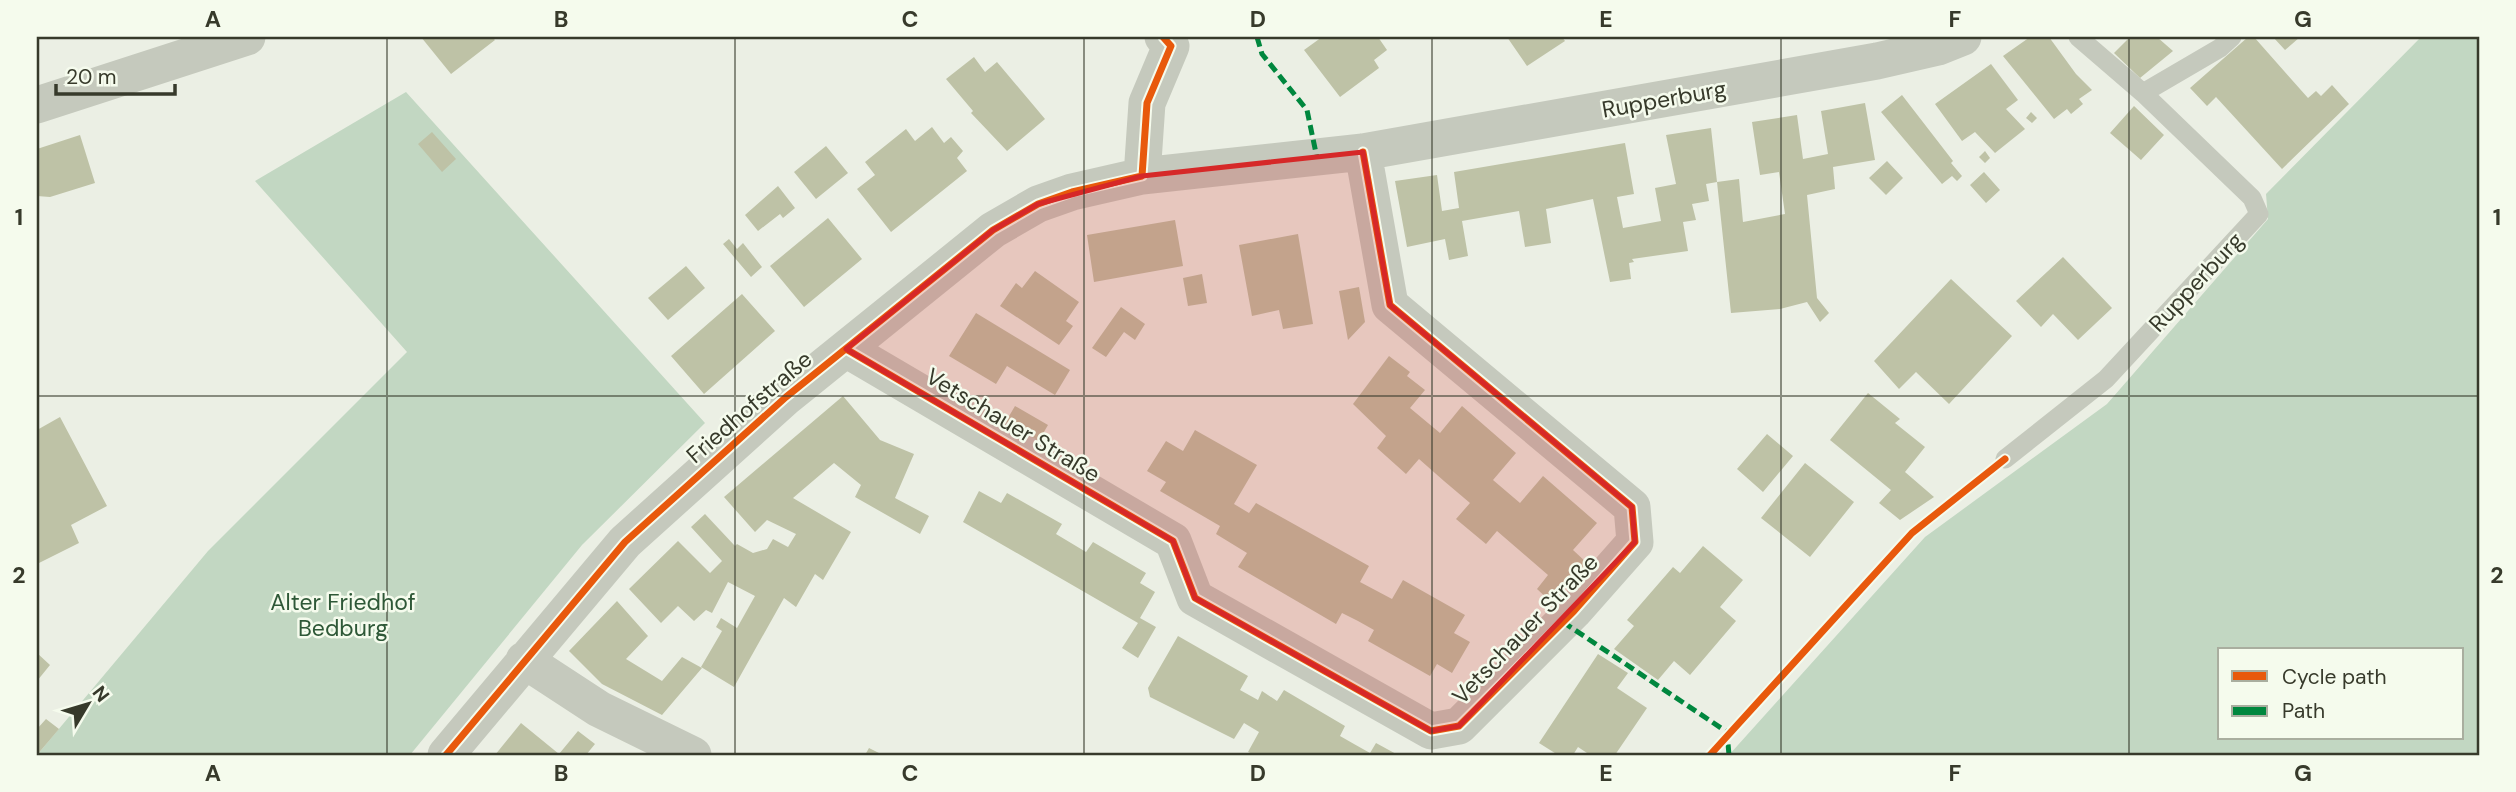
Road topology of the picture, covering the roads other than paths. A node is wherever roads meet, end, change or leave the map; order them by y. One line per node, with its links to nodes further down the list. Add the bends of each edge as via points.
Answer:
1 (247, 37): 7 (street)
2 (1964, 37): 8 (street, Rupperburg, via 1877,61)
3 (2078, 37): 6 (lane, Rupperburg)
4 (2232, 37): 6 (lane)
5 (1176, 40): 9 (street, via 1147,103)
6 (2143, 93): 11 (lane, Rupperburg, via 2252,198 2259,214 2106,379)
7 (37, 105)
8 (1363, 152): 9 (street, Friedhofstraße); 10 (street, Vetschauer Straße, via 1390,306 1632,507 1635,542 1574,611 1459,726 1431,731 1195,598 1173,541)
9 (1142, 176): 10 (street, Friedhofstraße, via 1038,204 993,230)
10 (846, 349): 12 (street, Friedhofstraße, via 625,542)
11 (2005, 459)
12 (524, 660): 13 (street, Friedhofstraße); 14 (street, via 598,709)
13 (446, 755)
14 (693, 755)

